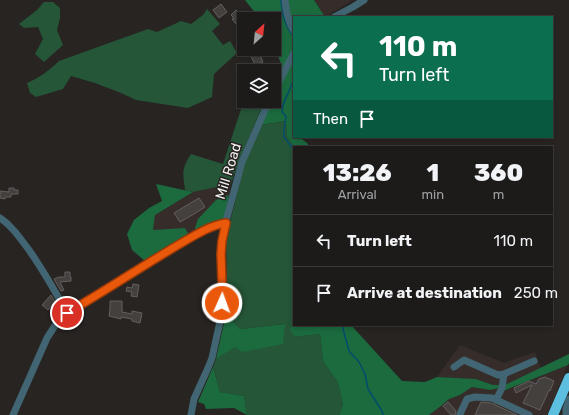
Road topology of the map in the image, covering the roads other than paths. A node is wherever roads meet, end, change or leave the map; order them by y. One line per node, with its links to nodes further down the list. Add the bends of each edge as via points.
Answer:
1 (285, 0): 4 (street)
2 (364, 0): 3 (street)
3 (336, 16)
4 (293, 29)
5 (293, 55): 6 (street)
6 (281, 78)
7 (266, 108): 9 (street, Mill Road, via 242,162)
8 (0, 218): 10 (street, via 9,224 41,266)
9 (226, 223): 10 (street, via 192,237); 21 (street, Mill Road, via 221,254 221,317 212,358 194,399)
10 (67, 313): 20 (street, via 58,321 47,338)
11 (534, 361): 14 (street)
12 (454, 367): 14 (street, via 464,360 498,375)
13 (569, 378): 23 (highway)
14 (503, 380): 18 (street)
15 (569, 386): 23 (highway)
16 (569, 395): 24 (highway)
17 (569, 399): 25 (street)
18 (496, 400): 19 (street, via 475,397 467,399); 22 (street)
19 (460, 414)
20 (13, 415)
21 (191, 415)
22 (529, 415)
23 (553, 415)
24 (560, 415)
25 (566, 415)

